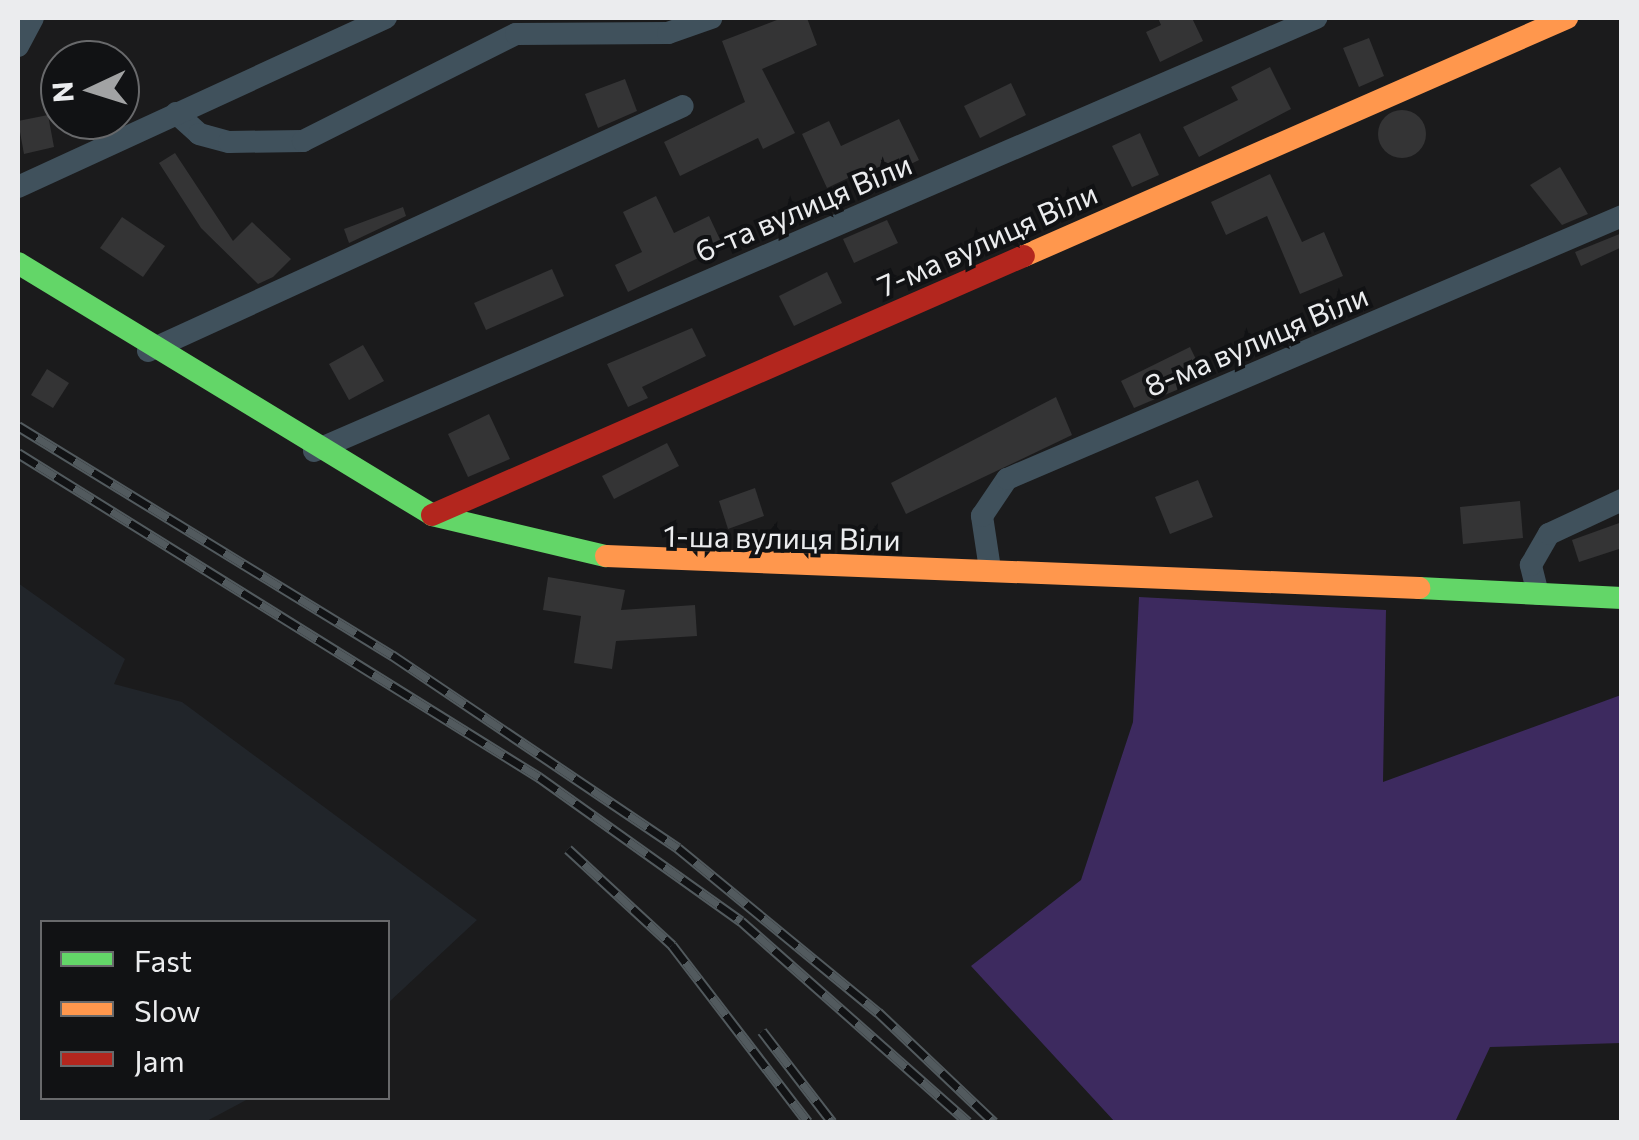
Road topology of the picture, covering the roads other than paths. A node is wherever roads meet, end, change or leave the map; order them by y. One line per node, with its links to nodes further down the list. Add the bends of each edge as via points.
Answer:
1 (33, 18): 6 (street)
2 (386, 18): 8 (street)
3 (710, 18): 8 (street, via 668,33 516,34 303,141 229,142 199,134)
4 (1316, 18): 13 (street, 6-та вулиця Віли)
5 (1566, 18): 15 (main road, 7-ма вулиця Віли)
6 (18, 46)
7 (683, 106): 12 (street)
8 (176, 113): 9 (street)
9 (20, 181)
10 (1622, 216): 16 (street, 8-ма вулиця Віли, via 1008,479 982,516)
11 (18, 263): 12 (main road, 1-ша вулиця Віли)
12 (148, 351): 13 (main road, 1-ша вулиця Віли)
13 (314, 451): 15 (main road, 1-ша вулиця Віли)
14 (1622, 500): 17 (street, via 1549,534 1532,565)
15 (432, 515): 16 (main road, 1-ша вулиця Віли, via 652,564)
16 (990, 569): 17 (main road, 1-ша вулиця Віли)
17 (1538, 594): 18 (main road, 1-ша вулиця Віли)
18 (1622, 598)

